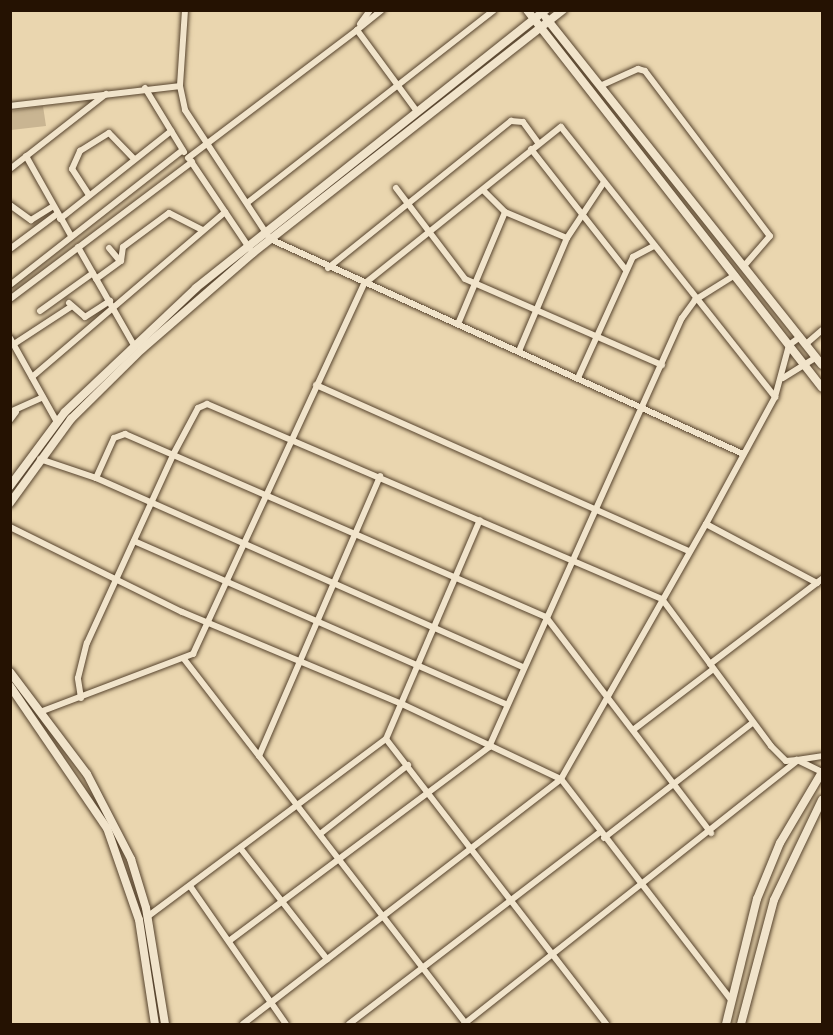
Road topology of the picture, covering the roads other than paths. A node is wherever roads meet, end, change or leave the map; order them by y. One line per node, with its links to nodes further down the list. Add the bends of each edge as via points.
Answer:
1 (185, 10): 14 (street)
2 (370, 10): 11 (street)
3 (382, 10): 11 (street)
4 (494, 10): 12 (street)
5 (527, 10): 8 (main road)
6 (563, 10): 9 (main road)
7 (543, 12): 8 (main road); 9 (main road)
8 (534, 20): 10 (main road); 20 (main road)
9 (548, 22): 10 (main road); 15 (main road)
10 (540, 28): 47 (main road); 60 (main road)
11 (357, 30): 12 (street); 23 (street)
12 (398, 85): 20 (street); 34 (street)
13 (613, 85): 15 (street); 18 (street); 54 (street, via 638,69 645,71 770,236)
14 (180, 86): 16 (street); 23 (street, via 185,110)
15 (600, 86): 18 (main road)
16 (146, 88): 17 (street); 21 (street)
17 (109, 92): 19 (street); 26 (street)
18 (609, 97): 55 (main road)
19 (10, 106)
20 (416, 110): 43 (main road)
21 (171, 131): 25 (street); 27 (street)
22 (538, 143): 24 (street); 30 (street, via 561,127); 36 (street, via 523,122 511,121)
23 (208, 144): 28 (street); 34 (street)
24 (531, 149): 32 (street); 38 (street)
25 (183, 150): 28 (street); 45 (street)
26 (26, 156): 29 (street); 37 (street)
27 (134, 159): 33 (street); 33 (street, via 109,133 80,151 72,169)
28 (190, 160): 39 (street); 50 (street)
29 (10, 169)
30 (604, 183): 38 (street); 49 (street)
31 (396, 188): 36 (street)
32 (483, 190): 40 (street); 44 (street)
33 (89, 195): 41 (street)
34 (247, 203): 43 (street)
35 (10, 205): 37 (street, via 29,220)
36 (407, 205): 44 (street); 58 (street)
37 (53, 206): 41 (street)
38 (582, 211): 46 (street); 59 (street)
39 (225, 212): 42 (street); 48 (street)
40 (505, 212): 46 (street); 62 (street)
41 (59, 216): 45 (street); 52 (street)
42 (203, 231): 56 (street, via 169,213 123,247); 68 (street)
43 (264, 231): 47 (street); 48 (main road)
44 (428, 233): 62 (street, via 461,275); 64 (street)
45 (71, 236): 63 (street)
46 (567, 238): 69 (street)
47 (270, 239): 53 (main road); 58 (street)
48 (247, 245): 53 (street); 76 (main road)
49 (654, 246): 59 (street, via 633,257); 66 (street)
50 (78, 247): 61 (street); 65 (street)
51 (109, 248): 56 (street)
52 (10, 249)
53 (253, 253): 97 (main road, via 104,385)
54 (752, 254): 55 (street); 57 (street)
55 (738, 258): 57 (main road)
56 (120, 261): 61 (street)
57 (744, 266): 74 (main road)
58 (328, 268): 64 (street)
59 (626, 270): 73 (street)
60 (735, 275): 66 (street); 77 (main road)
61 (94, 276): 67 (street); 70 (street)
62 (476, 282): 69 (street); 71 (street)
63 (10, 285)
64 (364, 285): 71 (street); 86 (street)
65 (10, 298)
66 (695, 300): 80 (street); 89 (street)
67 (110, 301): 68 (street); 75 (street, via 85,317 70,305)
68 (114, 308): 76 (street); 83 (street)
69 (537, 309): 73 (street); 78 (street)
70 (40, 311)
71 (458, 324): 78 (street)
72 (822, 330): 74 (street)
73 (597, 338): 80 (street); 84 (street)
74 (803, 340): 77 (street); 79 (main road)
75 (12, 341): 83 (street)
76 (134, 345): 93 (main road)
77 (789, 345): 81 (main road); 85 (street)
78 (519, 351): 84 (street)
79 (816, 357): 81 (street); 82 (main road)
80 (662, 365): 90 (street)
81 (806, 365): 85 (street); 87 (main road)
82 (822, 365)
83 (32, 377): 88 (street)
84 (578, 378): 90 (street)
85 (783, 378): 89 (street)
86 (316, 385): 94 (street); 104 (street)
87 (822, 387)
88 (43, 397): 91 (street); 93 (street)
89 (775, 397): 96 (street)
90 (642, 406): 96 (street); 104 (street)
91 (13, 412): 92 (street)
92 (10, 420)
93 (57, 422): 100 (main road)
94 (293, 436): 95 (street, via 204,404); 98 (street); 101 (street)
95 (174, 453): 99 (street, via 119,433); 101 (street); 103 (street)
96 (743, 454): 106 (street)
97 (39, 458): 99 (street); 102 (main road)
98 (380, 476): 105 (street); 108 (street)
99 (96, 478): 103 (street)
100 (10, 486)
101 (265, 493): 108 (street); 110 (street)
102 (10, 503)
103 (152, 503): 109 (street); 110 (street)
104 (596, 508): 111 (street); 112 (street)
105 (480, 520): 112 (street); 113 (street)
106 (706, 524): 111 (street); 115 (street)
107 (10, 527): 116 (street)
108 (353, 531): 113 (street); 114 (street)
109 (134, 540): 116 (street); 117 (street)
110 (243, 543): 114 (street); 117 (street)
111 (689, 551): 118 (street)
112 (573, 559): 118 (street); 119 (street)
113 (456, 575): 119 (street); 122 (street)
114 (331, 581): 120 (street); 122 (street)
115 (820, 581): 126 (street)
116 (117, 582): 121 (street); 131 (street, via 80,665)
117 (225, 582): 120 (street); 121 (street)
118 (662, 599): 126 (street); 130 (street)
119 (546, 617): 127 (street); 130 (street)
120 (315, 619): 124 (street); 125 (street)
121 (206, 620): 123 (street, via 198,644); 124 (street)
122 (433, 627): 125 (street); 127 (street)
123 (184, 659): 131 (street); 139 (street)
124 (297, 660): 132 (street); 139 (street)
125 (419, 665): 132 (street); 133 (street)
126 (711, 667): 135 (street); 136 (street)
127 (524, 668): 133 (street)
128 (10, 672): 134 (main road)
129 (10, 686): 167 (main road, via 107,828 139,920)
130 (609, 696): 136 (street); 144 (street)
131 (81, 698): 134 (street)
132 (402, 704): 137 (street); 138 (street)
133 (507, 705): 138 (street)
134 (40, 712): 160 (main road, via 87,774 115,824)
135 (752, 723): 141 (street, via 781,757); 145 (street)
136 (633, 730): 145 (street)
137 (386, 739): 142 (street); 148 (street)
138 (489, 747): 144 (street); 146 (street)
139 (259, 756): 148 (street)
140 (822, 756): 141 (street)
141 (798, 760): 143 (street); 149 (street)
142 (408, 765): 146 (street); 150 (street)
143 (822, 772): 165 (main road, via 780,843 760,893)
144 (561, 779): 151 (street); 152 (street)
145 (672, 780): 149 (street); 151 (street)
146 (430, 792): 152 (street); 154 (street)
147 (822, 800): 175 (main road, via 774,900)
148 (298, 806): 150 (street); 153 (street)
149 (711, 833): 155 (street)
150 (320, 834): 154 (street)
151 (602, 835): 155 (street); 158 (street)
152 (470, 848): 158 (street); 159 (street)
153 (241, 849): 156 (street); 157 (street)
154 (340, 860): 157 (street); 159 (street)
155 (639, 884): 162 (street); 165 (street)
156 (190, 886): 160 (street); 161 (street)
157 (284, 901): 161 (street); 163 (street)
158 (513, 901): 162 (street); 164 (street)
159 (382, 915): 163 (street); 164 (street)
160 (147, 917): 168 (main road)
161 (228, 941): 166 (street)
162 (553, 956): 172 (street); 173 (street)
163 (327, 959): 166 (street)
164 (422, 968): 171 (street); 172 (street)
165 (731, 1000): 174 (main road)
166 (270, 1003): 169 (street); 170 (street)
167 (155, 1024)
168 (165, 1024)
169 (243, 1024)
170 (286, 1024)
171 (349, 1024)
172 (465, 1024)
173 (606, 1024)
174 (726, 1024)
175 (741, 1024)

